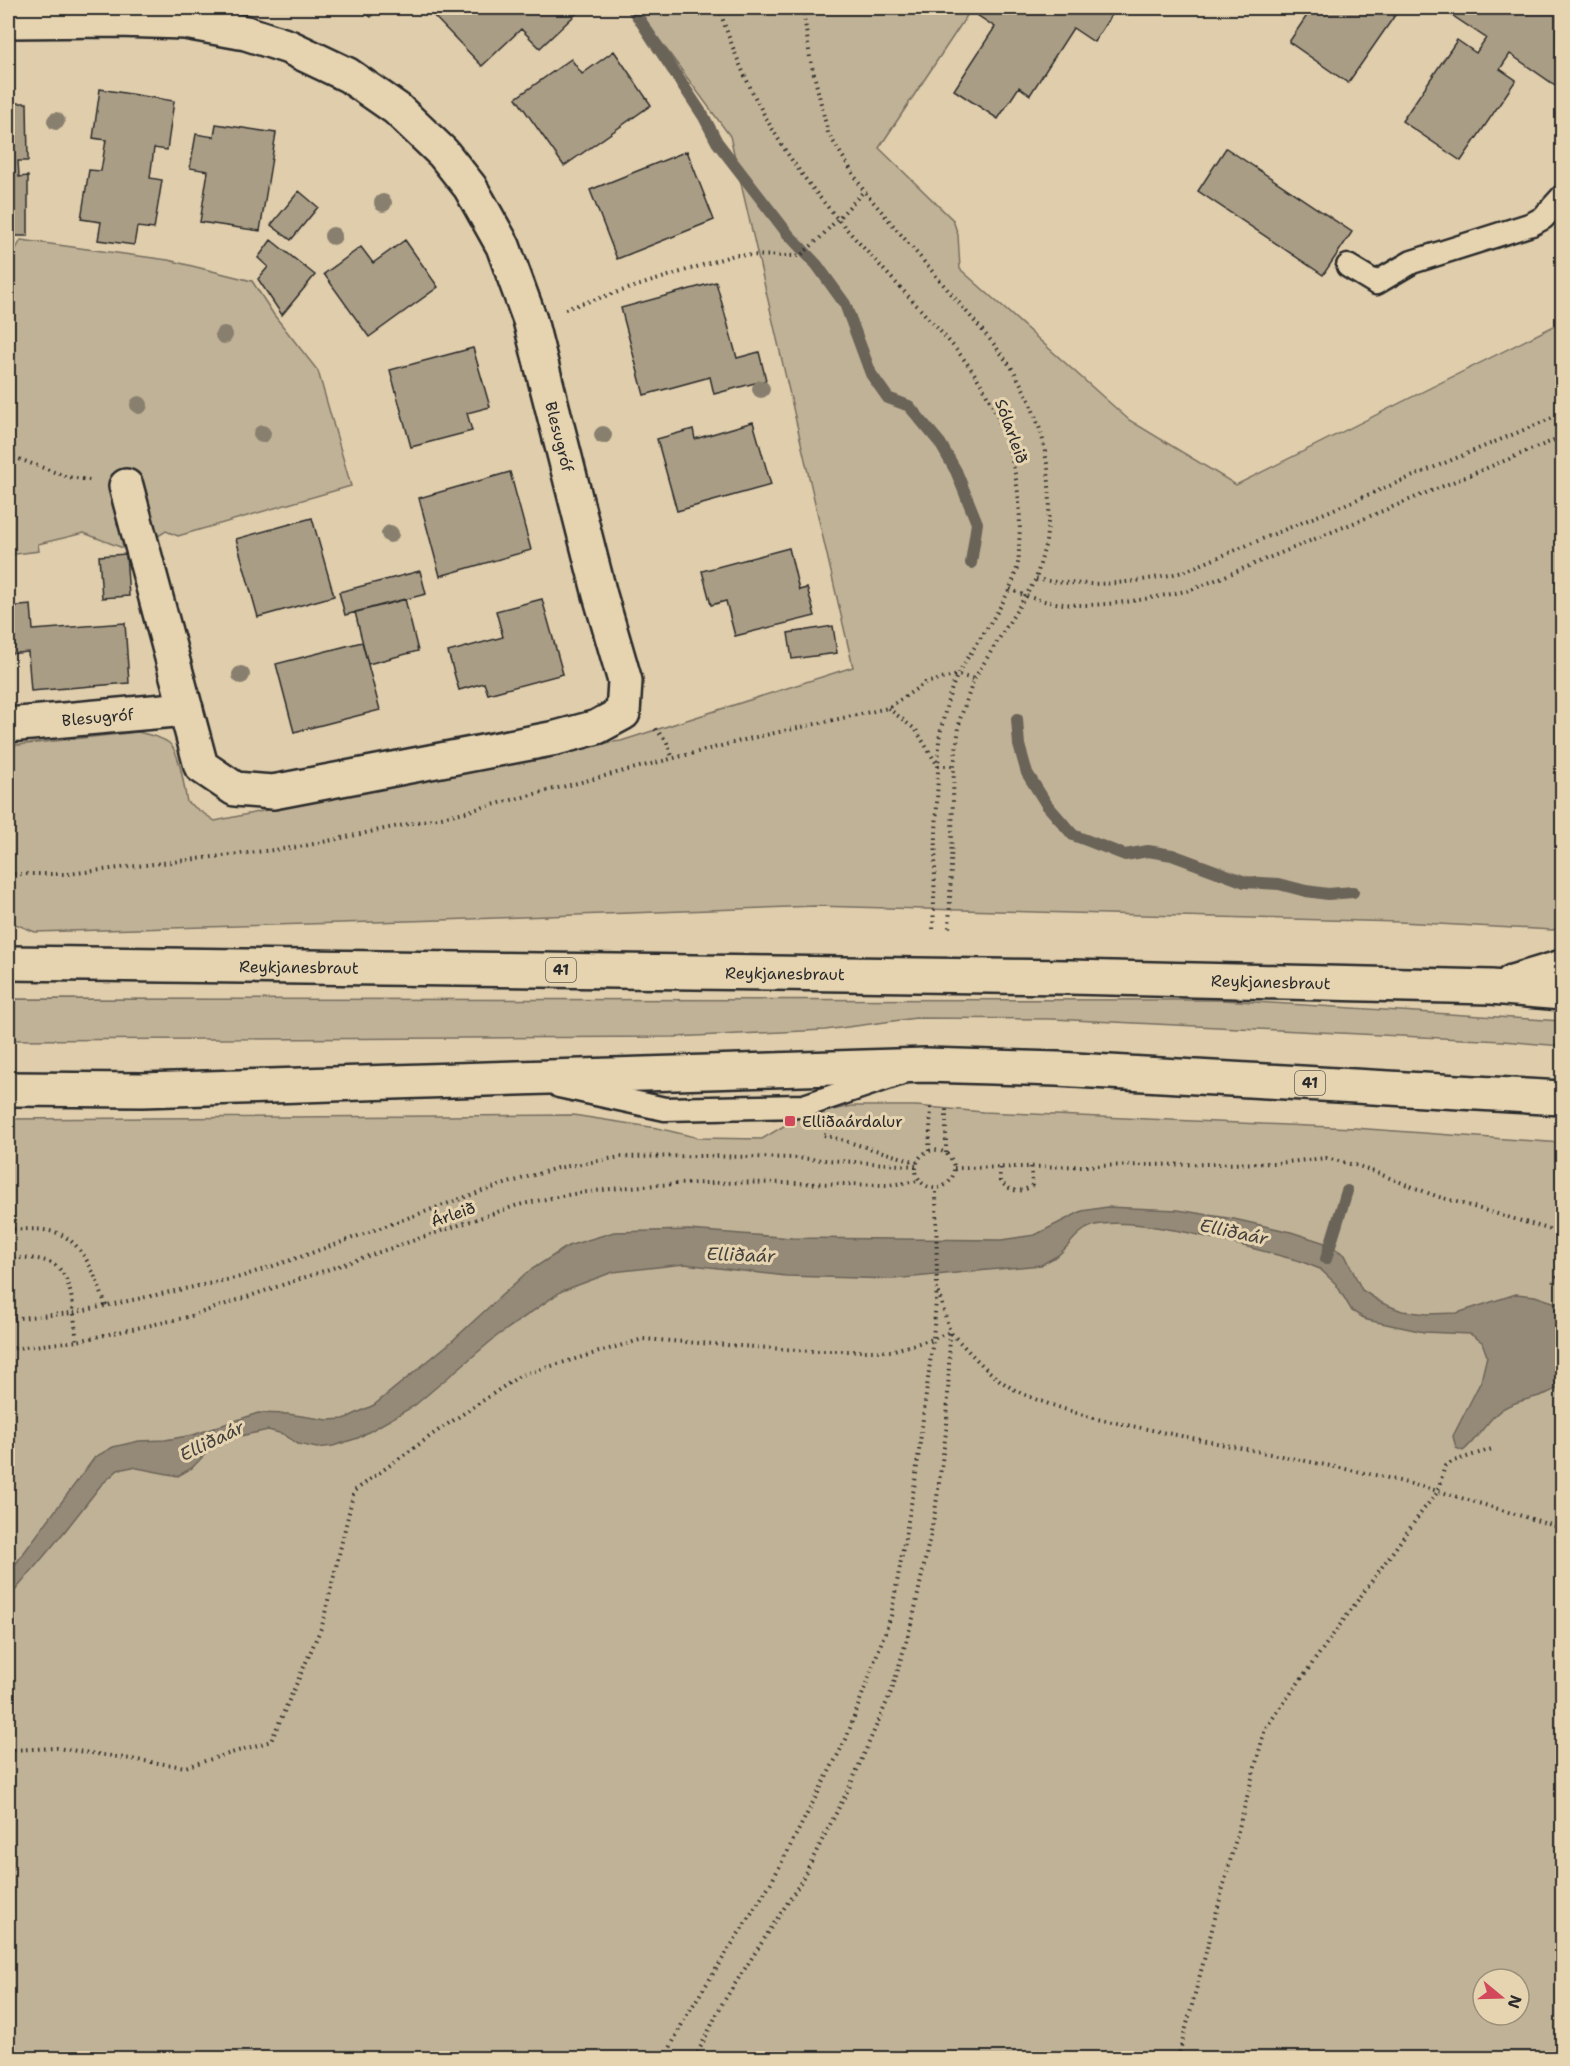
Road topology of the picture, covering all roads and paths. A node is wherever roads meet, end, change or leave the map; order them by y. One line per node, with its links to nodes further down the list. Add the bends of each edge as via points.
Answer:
1 (719, 8): 6 (path, Sólarleið, via 749,85 774,132)
2 (803, 8): 4 (path, Sólarleið, via 828,134)
3 (8, 21): 8 (main road, Blesugróf, via 185,22 246,33 289,47 348,75 397,109 443,153 470,187 503,246)
4 (864, 191): 6 (path); 13 (path, Sólarleið, via 993,343 1030,402 1042,435 1050,503 1046,542)
5 (1563, 197): 7 (lane, via 1532,224 1412,262 1376,283)
6 (838, 219): 8 (path, via 800,256 734,255); 14 (path, Sólarleið, via 954,347 993,406 1006,439 1020,507 1017,571)
7 (1348, 266)
8 (530, 320): 19 (main road, Blesugróf, via 625,681 623,713 597,727 556,738 273,792 235,789 201,766)
9 (1563, 414): 13 (path, via 1183,572 1103,585)
10 (1563, 437): 15 (path, via 1191,590 1134,601 1082,604 1056,604)
11 (8, 455): 12 (path, via 68,477)
12 (126, 486): 19 (main road, Blesugróf)
13 (1036, 579): 15 (path, Sólarleið)
14 (1010, 589): 15 (path); 16 (path, Sólarleið)
15 (1025, 597): 17 (path, Sólarleið)
16 (958, 675): 17 (path); 18 (path, via 925,683); 21 (path, Sólarleið, via 944,712)
17 (974, 679): 22 (path, Sólarleið, via 960,719)
18 (888, 708): 21 (path, via 916,730); 23 (path, via 753,738 465,812 299,847 68,874)
19 (186, 709): 20 (main road, Blesugróf)
20 (8, 725)
21 (938, 766): 22 (path); 24 (path, Sólarleið)
22 (954, 766): 25 (path, Sólarleið)
23 (8, 874)
24 (933, 932)
25 (949, 932)
26 (8, 953): 28 (lane)
27 (8, 963): 28 (main road, Reykjanesbraut / 41)
28 (51, 964): 30 (main road, Reykjanesbraut / 41, via 1070,977)
29 (1563, 967): 30 (main road)
30 (1491, 987): 31 (main road, Reykjanesbraut / 41)
31 (1563, 993)
32 (8, 1089): 33 (main road, 41, via 142,1090 927,1065)
33 (1563, 1098)
34 (931, 1107): 37 (path)
35 (946, 1107): 38 (path)
36 (826, 1136): 39 (path)
37 (929, 1151): 38 (path); 39 (path)
38 (946, 1153): 41 (path)
39 (916, 1164): 43 (path); 51 (path, Árleið, via 704,1156 621,1157 557,1168 240,1277)
40 (1031, 1167): 42 (path); 42 (path, via 1032,1185 1022,1191 1006,1188 999,1181); 46 (path, via 1326,1158 1359,1166 1436,1196)
41 (954, 1168): 42 (path); 44 (path, via 947,1185)
42 (1000, 1168)
43 (919, 1181): 44 (path); 56 (path, Árleið, via 889,1185 669,1183 548,1198 188,1317)
44 (936, 1189): 50 (path)
45 (8, 1230): 51 (path, via 51,1231 73,1242 96,1278)
46 (1563, 1233)
47 (8, 1258): 52 (path, via 38,1259 61,1269 67,1279)
48 (1563, 1269): 49 (path)
49 (1553, 1283)
50 (937, 1287): 54 (path); 55 (path)
51 (106, 1306): 52 (path, Árleið)
52 (72, 1312): 53 (path, Árleið); 56 (path)
53 (8, 1318)
54 (950, 1332): 55 (path); 59 (path, via 1009,1386 1061,1408 1097,1419 1322,1463); 63 (path, via 947,1425 935,1512 913,1618 892,1690 849,1788 799,1885 722,2004)
55 (933, 1339): 61 (path, via 891,1352 643,1340 521,1375 354,1491 322,1626 271,1741 184,1767 57,1748); 62 (path, via 915,1482 891,1616 846,1738 772,1881 685,2018)
56 (76, 1341): 57 (path, Árleið)
57 (8, 1349)
58 (1495, 1448): 59 (path, via 1445,1466)
59 (1438, 1491): 60 (path); 64 (path, via 1265,1729)
60 (1563, 1528)
61 (8, 1750)
62 (665, 2058)
63 (695, 2058)
64 (1178, 2058)

